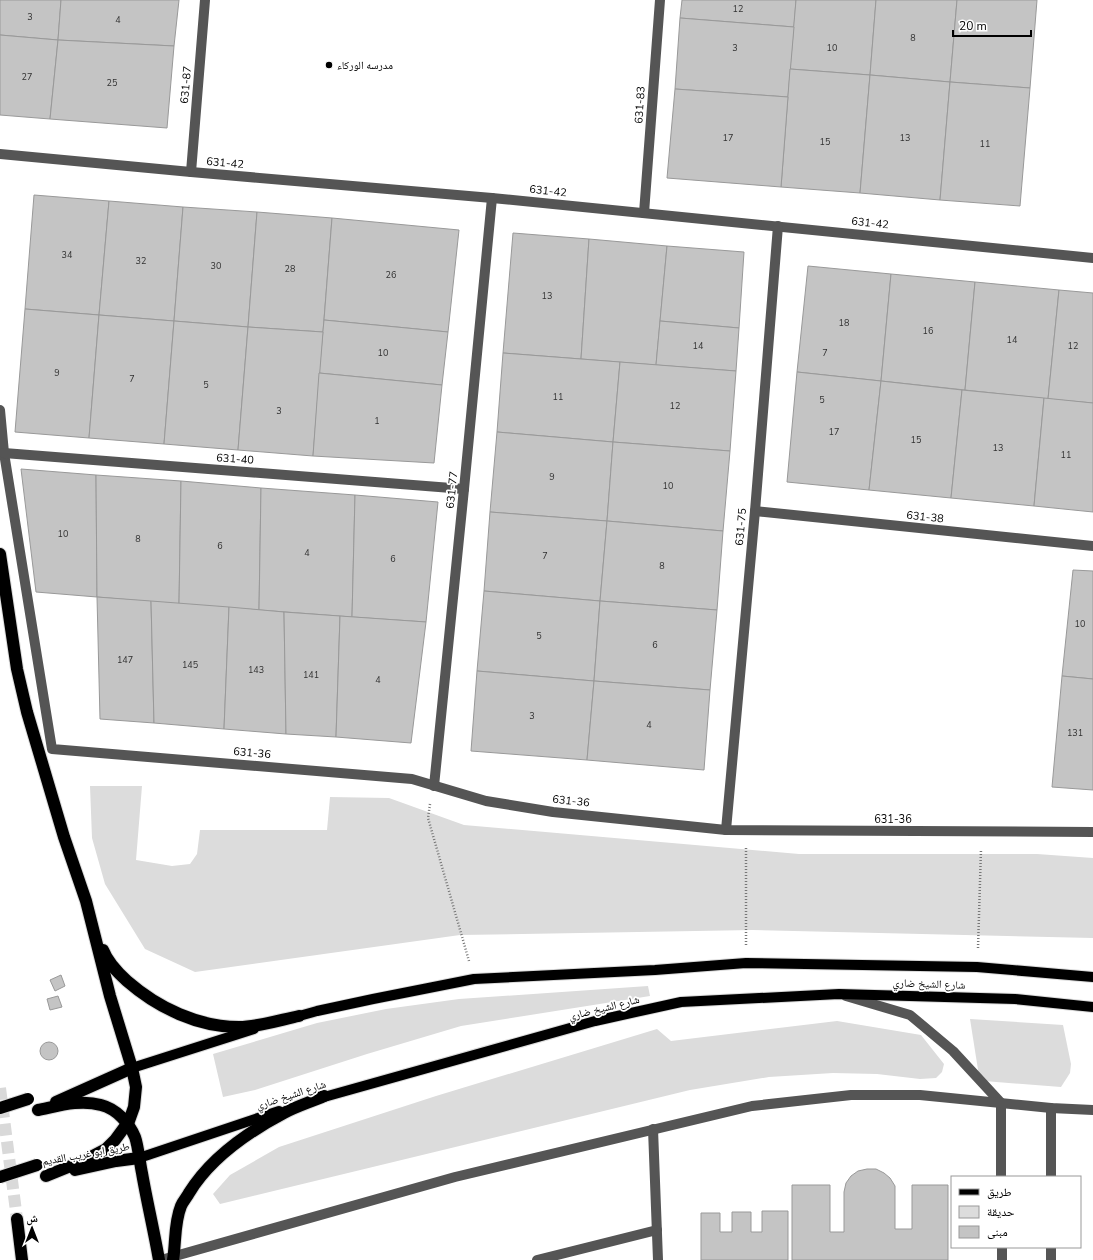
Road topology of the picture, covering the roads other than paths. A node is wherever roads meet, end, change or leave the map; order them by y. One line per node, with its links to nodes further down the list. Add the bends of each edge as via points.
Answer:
1 (205, 0): 4 (street, 631-87)
2 (660, 0): 6 (street, 631-83)
3 (0, 154): 4 (street, 631-42)
4 (191, 172): 5 (street, 631-42)
5 (492, 198): 6 (street, 631-42); 11 (street, 631-77)
6 (644, 213): 7 (street, 631-42)
7 (778, 226): 8 (street, 631-42); 12 (street, 631-75)
8 (1093, 258)
9 (0, 410): 10 (street)
10 (4, 453): 11 (street, 631-40); 15 (street, 631-36, via 52,749 412,779)
11 (464, 489): 15 (street, 631-77)
12 (755, 511): 13 (street, 631-38); 16 (street, 631-75)
13 (1093, 546)
14 (0, 554): 18 (highway, via 17,669 27,712)
15 (434, 786): 16 (street, 631-36, via 486,801 553,812)
16 (726, 830): 17 (street, 631-36)
17 (1093, 832)
18 (86, 901): 22 (highway, via 107,959 121,976 156,1003 196,1020 239,1027); 23 (highway, via 110,996)
19 (1093, 977): 22 (main road, شارع الشيخ ضاري, via 977,967 746,963 474,979)
20 (839, 994): 21 (main road, شارع الشيخ ضاري, via 1015,999); 25 (main road, شارع الشيخ ضاري, via 682,1002 595,1021); 26 (street, via 910,1015 953,1051)
21 (1093, 1007)
22 (299, 1016): 23 (main road, شارع الشيخ ضاري)
23 (132, 1068): 24 (highway); 29 (highway)
24 (136, 1086): 31 (highway, via 134,1107); 33 (highway)
25 (324, 1096): 34 (main road, شارع الشيخ ضاري); 43 (highway, via 285,1112 251,1132 223,1153 206,1170 182,1205 176,1225)
26 (1001, 1103): 28 (street); 32 (street, via 920,1095 851,1095 752,1106); 36 (street)
27 (0, 1108): 29 (highway, bridge, via 28,1099)
28 (1051, 1108): 30 (street); 37 (street)
29 (38, 1110): 31 (highway, via 84,1102 112,1109)
30 (1093, 1110)
31 (127, 1124): 33 (highway); 35 (highway, via 106,1149)
32 (653, 1129): 40 (street); 43 (street, via 455,1177)
33 (136, 1138): 34 (highway)
34 (139, 1158): 35 (highway, طريق ابو غريب القديم); 45 (highway)
35 (46, 1176): 38 (highway, طريق ابو غريب القديم, bridge, via 41,1178 37,1165)
36 (1001, 1176)
37 (1051, 1176)
38 (0, 1177)
39 (17, 1219): 44 (highway)
40 (656, 1230): 46 (street); 47 (street)
41 (1002, 1248): 48 (street)
42 (1051, 1248): 49 (street)
43 (173, 1258): 45 (street)
44 (22, 1260)
45 (160, 1260)
46 (538, 1260)
47 (658, 1260)
48 (1002, 1260)
49 (1051, 1260)

